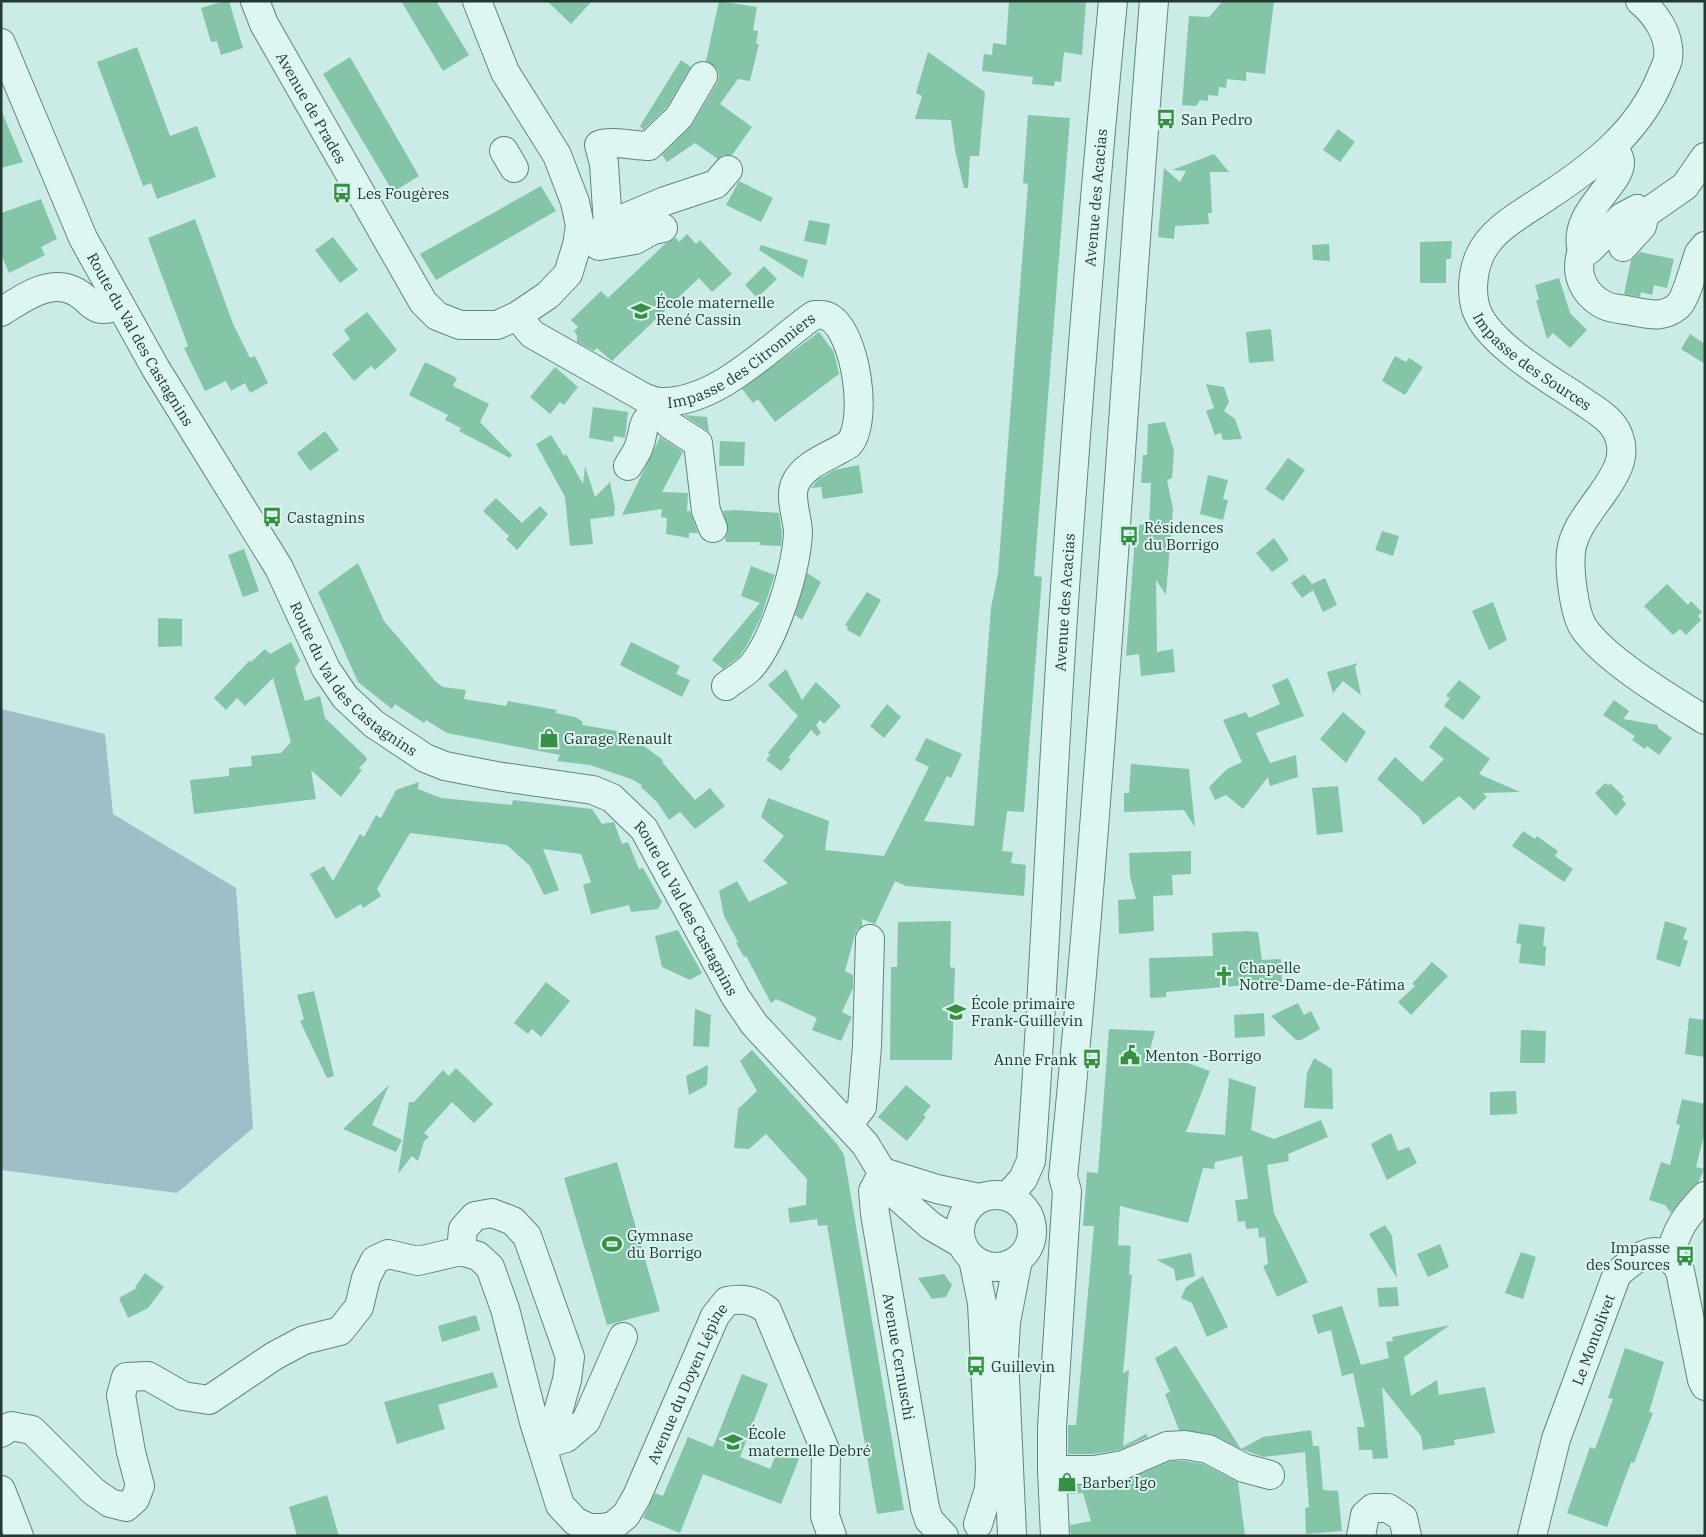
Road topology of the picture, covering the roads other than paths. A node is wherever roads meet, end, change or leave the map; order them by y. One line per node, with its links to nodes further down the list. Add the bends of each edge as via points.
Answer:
1 (256, 1): 21 (street, Avenue de Prades, via 264,24 423,302 437,316 460,325 497,324)
2 (477, 1): 13 (street, Avenue de Prades, via 505,72 557,155 576,202 580,226)
3 (1113, 1): 31 (street, Avenue des Acacias, via 1067,561 1031,1161 1023,1179)
4 (1154, 1): 30 (street, via 1115,559)
5 (1640, 1): 8 (street, Impasse des Sources, via 1659,21 1667,41 1668,59 1654,95)
6 (1, 43): 18 (street, Route du Val des Castagnins, via 83,238)
7 (703, 76): 13 (street, via 679,117 649,146 606,142 599,145 604,164)
8 (1614, 148): 16 (street, via 1621,160 1619,172 1590,210 1579,241); 26 (street, Impasse des Sources, via 1498,232 1480,254 1474,274 1474,297 1478,315 1495,337 1545,376 1608,418 1619,436 1622,456 1615,475 1580,527 1571,552 1576,610 1583,627 1606,651 1644,680)
9 (1705, 157): 11 (street, via 1685,186)
10 (728, 170): 13 (street, via 716,184 665,201)
11 (1645, 214): 15 (street, via 1642,226); 16 (street, via 1637,209 1622,217 1589,250)
12 (663, 228): 13 (street, via 634,240 599,246)
13 (592, 237): 21 (street, Avenue de Prades, via 568,274 548,295)
14 (1705, 246): 20 (street, via 1699,253 1680,305 1665,315)
15 (1623, 248)
16 (1582, 251): 20 (street, via 1577,264 1582,282 1591,296 1606,306)
17 (1683, 266): 20 (street)
18 (119, 306): 19 (street, via 105,310 92,306 72,290 54,287 30,294); 28 (street, Route du Val des Castagnins, via 279,568 326,670 346,697 374,724 425,758 445,766 593,790 612,798 644,829 735,996 754,1024)
19 (1, 312)
20 (1661, 314)
21 (517, 316): 22 (street, Impasse des Citronniers, via 532,334)
22 (660, 405): 23 (street, via 643,423 638,448); 24 (street, via 660,413 670,425 698,443 706,512); 25 (street, Impasse des Citronniers, via 704,393 736,375 814,315 828,316 839,325 850,348 859,402 857,423 849,444 801,474 794,485 798,532 793,564 774,629 750,667)
23 (628, 466)
24 (713, 528)
25 (726, 686)
26 (1705, 720)
27 (870, 939): 28 (street, via 867,1046 862,1107)
28 (856, 1134): 29 (street, Route du Val des Castagnins)
29 (883, 1172): 33 (street); 36 (street, Route du Val des Castagnins, via 897,1196); 50 (street, Avenue Cernuschi, via 873,1191 884,1270 925,1508 929,1520)
30 (1063, 1177): 34 (street); 38 (street, via 1067,1191)
31 (1008, 1196): 33 (street); 34 (street, via 1024,1208)
32 (1705, 1196): 37 (street, via 1685,1217 1674,1238)
33 (979, 1198): 36 (street, via 962,1218 960,1234)
34 (1026, 1240): 36 (street, via 1001,1267 991,1267); 38 (street); 47 (street, via 1006,1322 1004,1356)
35 (460, 1251): 41 (street, via 418,1261 388,1254 374,1260 359,1307 340,1331 304,1340 209,1400 183,1396 148,1376 126,1377 121,1395 140,1486 135,1499 126,1507 110,1503 93,1490 32,1430 11,1426); 42 (street, Avenue du Doyen Lépine, via 478,1256 490,1267); 42 (street, via 463,1229 474,1216 492,1213 513,1221 527,1236 570,1357 553,1430)
36 (968, 1252): 46 (street, via 982,1303 990,1467 989,1489)
37 (1670, 1257): 40 (street, via 1680,1271); 54 (street, Le Montolivet, via 1654,1253 1636,1257 1617,1274 1556,1439)
38 (1062, 1274): 43 (street)
39 (623, 1337): 42 (street, via 586,1421 566,1438)
40 (1705, 1386)
41 (1, 1433)
42 (543, 1445): 49 (street, Avenue du Doyen Lépine, via 560,1505 575,1521 588,1528 613,1526 626,1515 637,1496 715,1316 727,1301 755,1301 768,1310 826,1452 825,1516)
43 (1052, 1470): 44 (street, via 1094,1470 1123,1465 1167,1446 1185,1445 1208,1449 1244,1468); 51 (street)
44 (1270, 1475)
45 (1, 1490): 48 (street)
46 (966, 1530): 47 (street, via 990,1524)
47 (1013, 1535)
48 (19, 1536)
49 (832, 1536)
50 (944, 1536)
51 (1055, 1536)
52 (1360, 1536): 53 (street, via 1366,1515 1373,1508 1388,1508 1403,1518)
53 (1407, 1536)
54 (1532, 1536)

